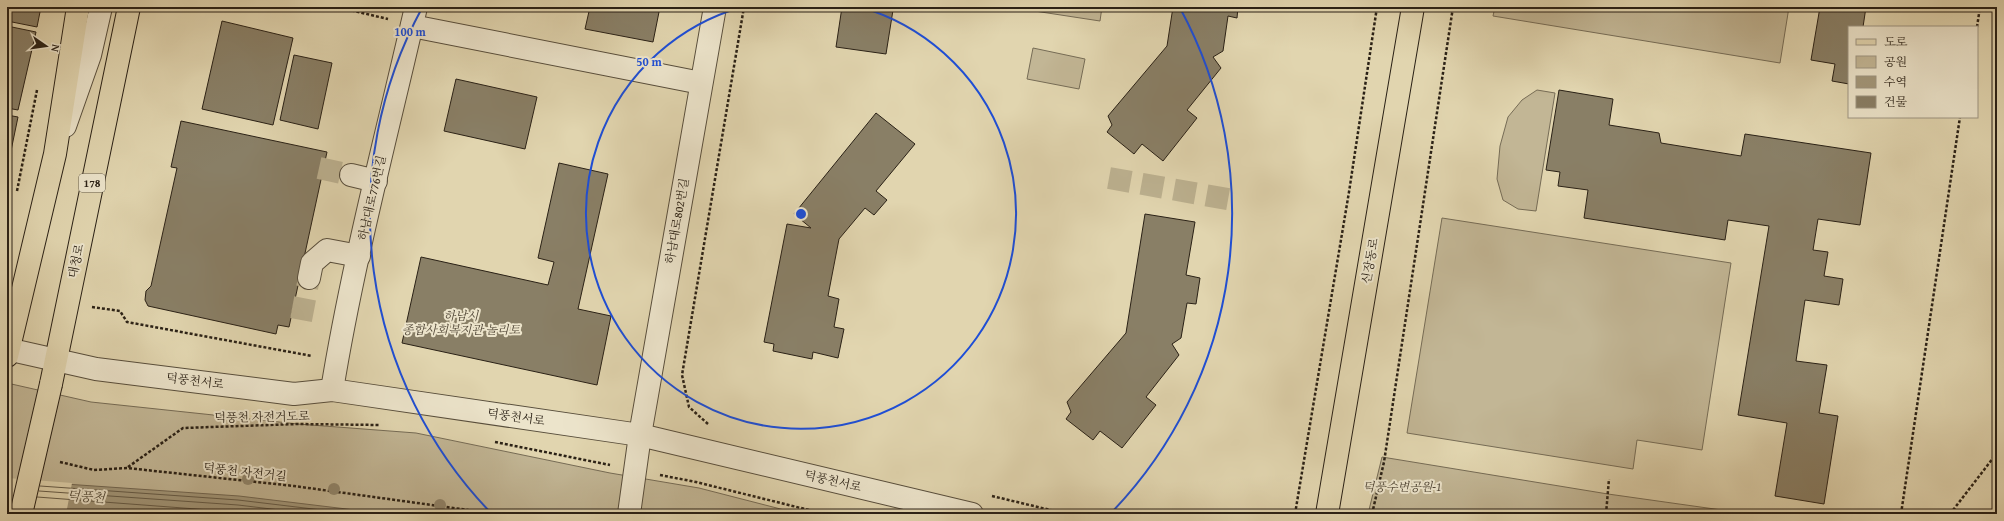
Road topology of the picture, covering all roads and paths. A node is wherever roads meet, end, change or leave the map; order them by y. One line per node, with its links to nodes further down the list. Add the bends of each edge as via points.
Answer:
1 (78, 7): 16 (main road)
2 (101, 7): 16 (street, via 90,56)
3 (129, 7): 25 (main road, 대청로 / 178)
4 (337, 7): 11 (path)
5 (715, 7): 13 (street, 하남대로802번길)
6 (744, 7): 28 (path, via 682,375 689,406)
7 (1377, 7): 41 (path)
8 (1413, 7): 42 (main road, 신장동로)
9 (1453, 7): 43 (path, via 1384,462)
10 (1980, 7): 12 (path)
11 (407, 18): 13 (street); 18 (street, 하남대로776번길)
12 (1977, 26)
13 (701, 83): 29 (street, 하남대로802번길)
14 (38, 84): 19 (path)
15 (1960, 118): 45 (path)
16 (55, 154): 23 (main road)
17 (351, 175): 18 (street)
18 (376, 181): 20 (street, 하남대로776번길)
19 (16, 199)
20 (359, 256): 21 (street, via 327,250 312,263); 26 (street, 하남대로776번길)
21 (310, 278)
22 (120, 311): 24 (path, via 127,322)
23 (8, 351): 25 (street, 덕풍천서로)
24 (290, 352)
25 (55, 359): 26 (street, 덕풍천서로, via 96,369 294,394); 36 (main road, 대청로 / 178, bridge)
26 (332, 390): 29 (street, 덕풍천서로)
27 (356, 420): 33 (path, 덕풍천 자전거도로, via 388,424 183,428)
28 (710, 425)
29 (640, 435): 34 (street, 하남대로802번길); 40 (street, 덕풍천서로)
30 (488, 441): 34 (path)
31 (1997, 453): 46 (path)
32 (58, 462): 33 (path, 덕풍천 자전거길, via 94,470)
33 (127, 468): 37 (path, 덕풍천 자전거길, via 294,486)
34 (635, 471): 38 (street, 하남대로802번길); 39 (path, via 696,482)
35 (1609, 479): 44 (path)
36 (21, 514)
37 (482, 514)
38 (629, 514)
39 (825, 514)
40 (972, 514)
41 (1294, 514)
42 (1327, 514)
43 (1372, 514)
44 (1606, 514)
45 (1901, 514)
46 (1950, 514)

